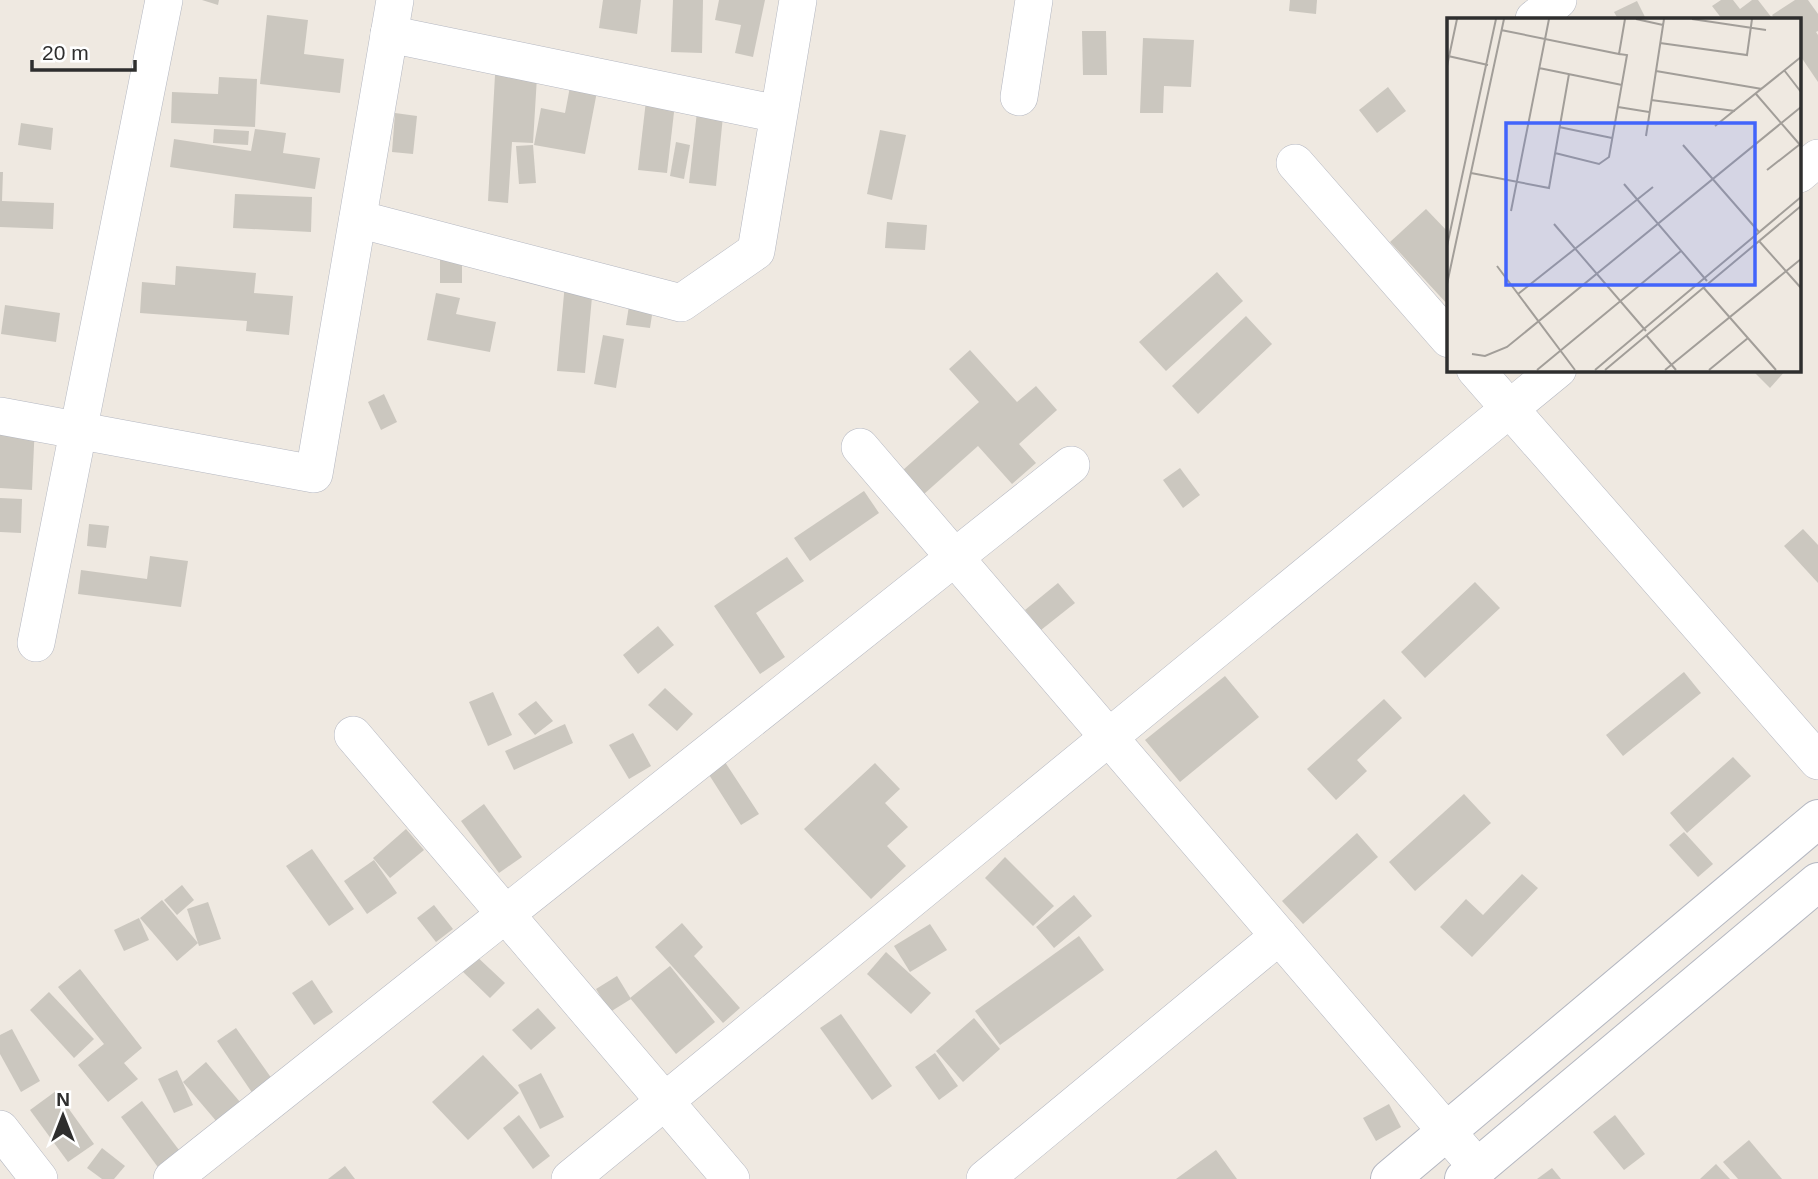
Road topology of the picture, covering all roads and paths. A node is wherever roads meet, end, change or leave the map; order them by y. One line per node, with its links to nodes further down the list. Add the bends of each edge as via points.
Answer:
1 (164, 0): 18 (street)
2 (798, 0): 8 (street)
3 (1034, 0): 7 (street)
4 (1558, 0): 6 (street)
5 (392, 17): 8 (street); 12 (street)
6 (1535, 18)
7 (1018, 97)
8 (778, 114): 12 (street, via 756,251 681,303)
9 (1818, 158): 11 (street)
10 (1295, 163): 13 (street)
11 (1800, 173)
12 (358, 219): 18 (street, via 314,474)
13 (1447, 337)
14 (1477, 371): 16 (street)
15 (1556, 371): 16 (street)
16 (1510, 409): 24 (street); 25 (street)
17 (0, 416): 18 (street)
18 (78, 430): 22 (street)
19 (860, 447): 21 (street)
20 (1071, 465): 21 (street)
21 (954, 558): 24 (street); 28 (street)
22 (36, 643)
23 (353, 736): 28 (street)
24 (1109, 737): 29 (street); 30 (street)
25 (1818, 761)
26 (1818, 819): 32 (street)
27 (1818, 882): 33 (street)
28 (506, 914): 30 (street); 35 (street)
29 (1279, 936): 32 (street); 38 (street)
30 (665, 1101): 36 (street); 37 (street)
31 (0, 1129): 34 (street)
32 (1446, 1131): 33 (street); 39 (street)
33 (1471, 1173)
34 (39, 1179)
35 (172, 1179)
36 (570, 1179)
37 (731, 1179)
38 (985, 1179)
39 (1390, 1179)

